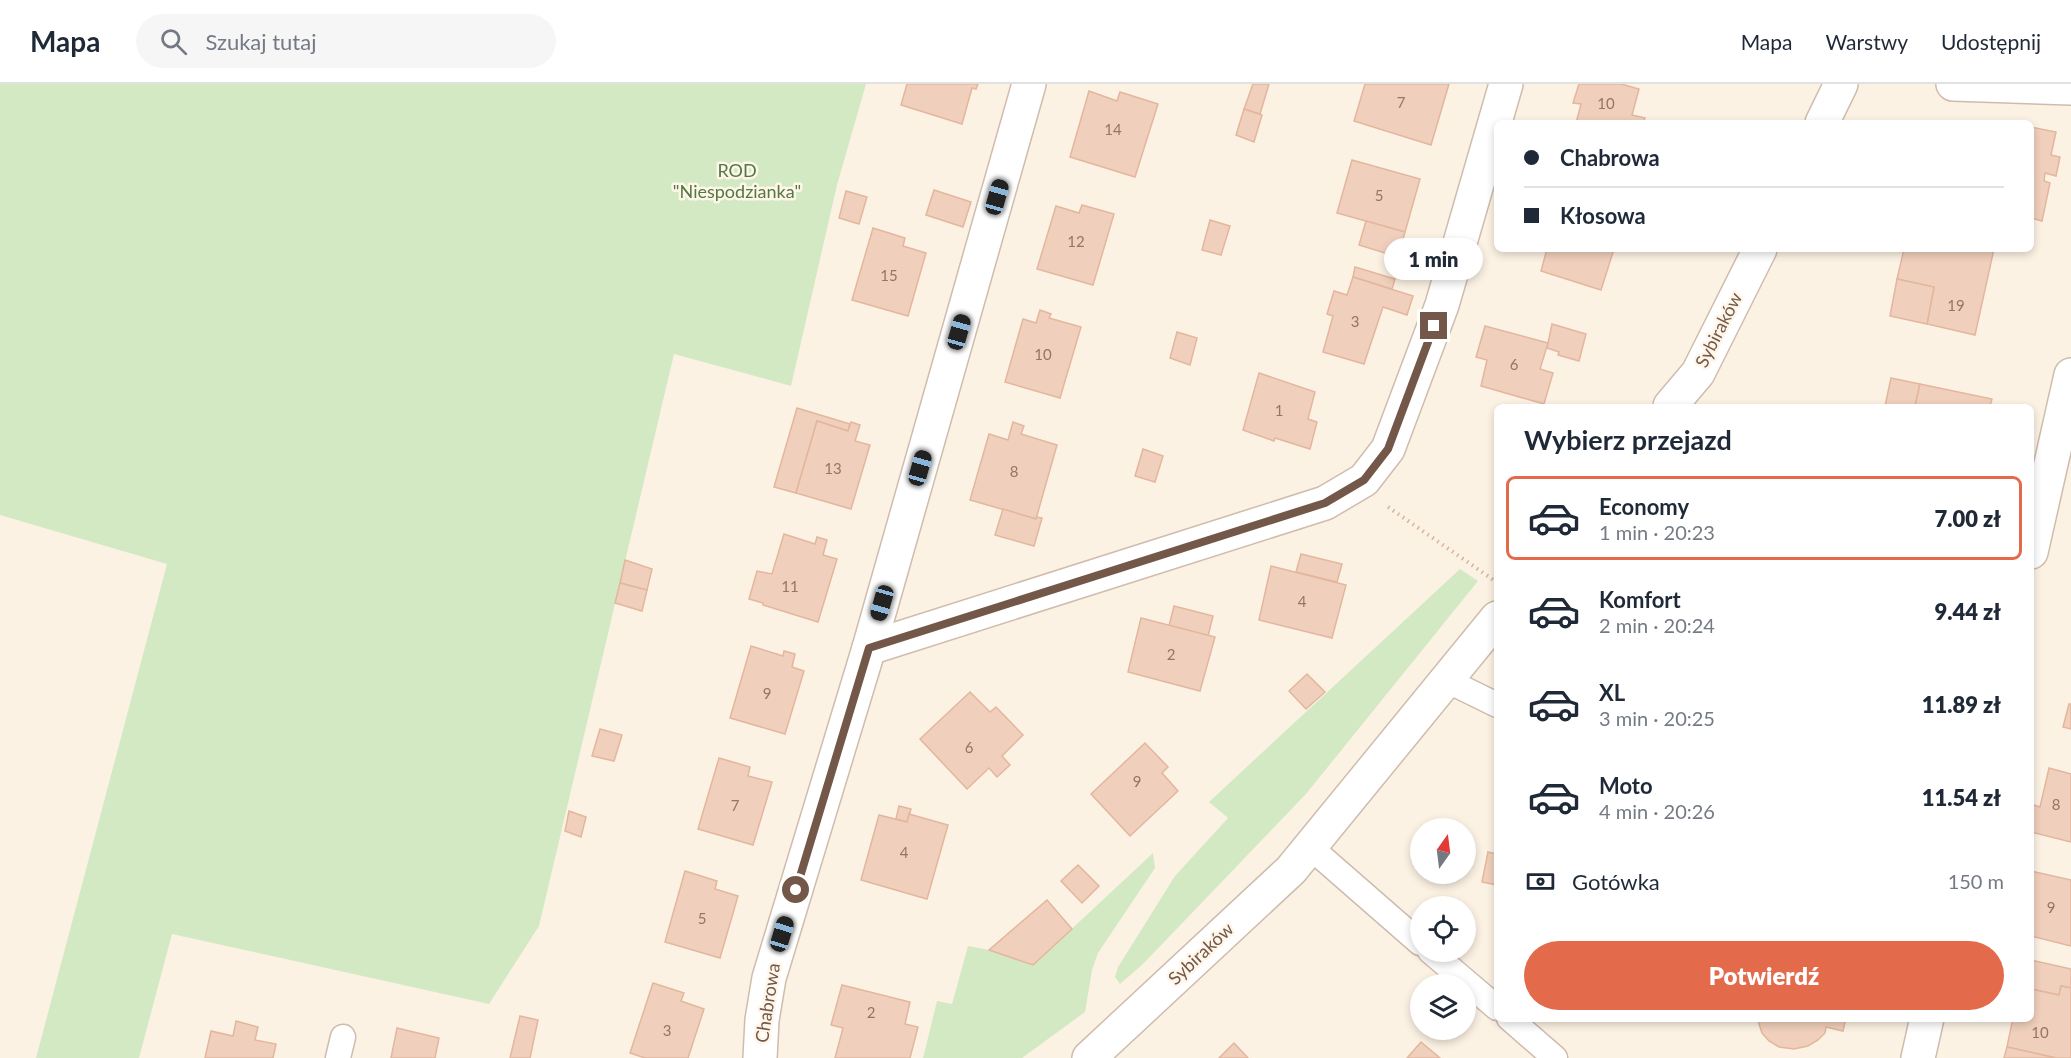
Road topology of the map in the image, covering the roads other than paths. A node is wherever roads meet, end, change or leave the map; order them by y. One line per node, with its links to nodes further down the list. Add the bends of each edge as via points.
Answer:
1 (1029, 84): 15 (street, Chabrowa)
2 (1506, 84): 6 (street)
3 (1841, 84): 7 (street)
4 (1953, 84): 5 (street)
5 (2071, 87)
6 (1496, 120)
7 (1823, 120)
8 (1494, 125): 15 (street, via 1442,305 1388,449 1364,480 1325,503)
9 (1758, 252): 11 (street, Sybiraków, via 1698,373)
10 (2071, 375): 12 (street)
11 (1672, 404)
12 (2060, 476): 13 (street)
13 (2034, 544)
14 (1494, 622): 16 (street, Sybiraków)
15 (869, 648): 24 (street, Chabrowa, via 769,978)
16 (1446, 680): 17 (lane); 18 (street, Sybiraków)
17 (1494, 704)
18 (1310, 847): 19 (lane); 25 (street, Sybiraków, via 1282,878)
19 (1410, 933)
20 (1443, 962): 21 (lane)
21 (1494, 1005)
22 (1514, 1022): 26 (lane)
23 (1926, 1022): 27 (street)
24 (760, 1058)
25 (1089, 1058)
26 (1555, 1058)
27 (1918, 1058)

